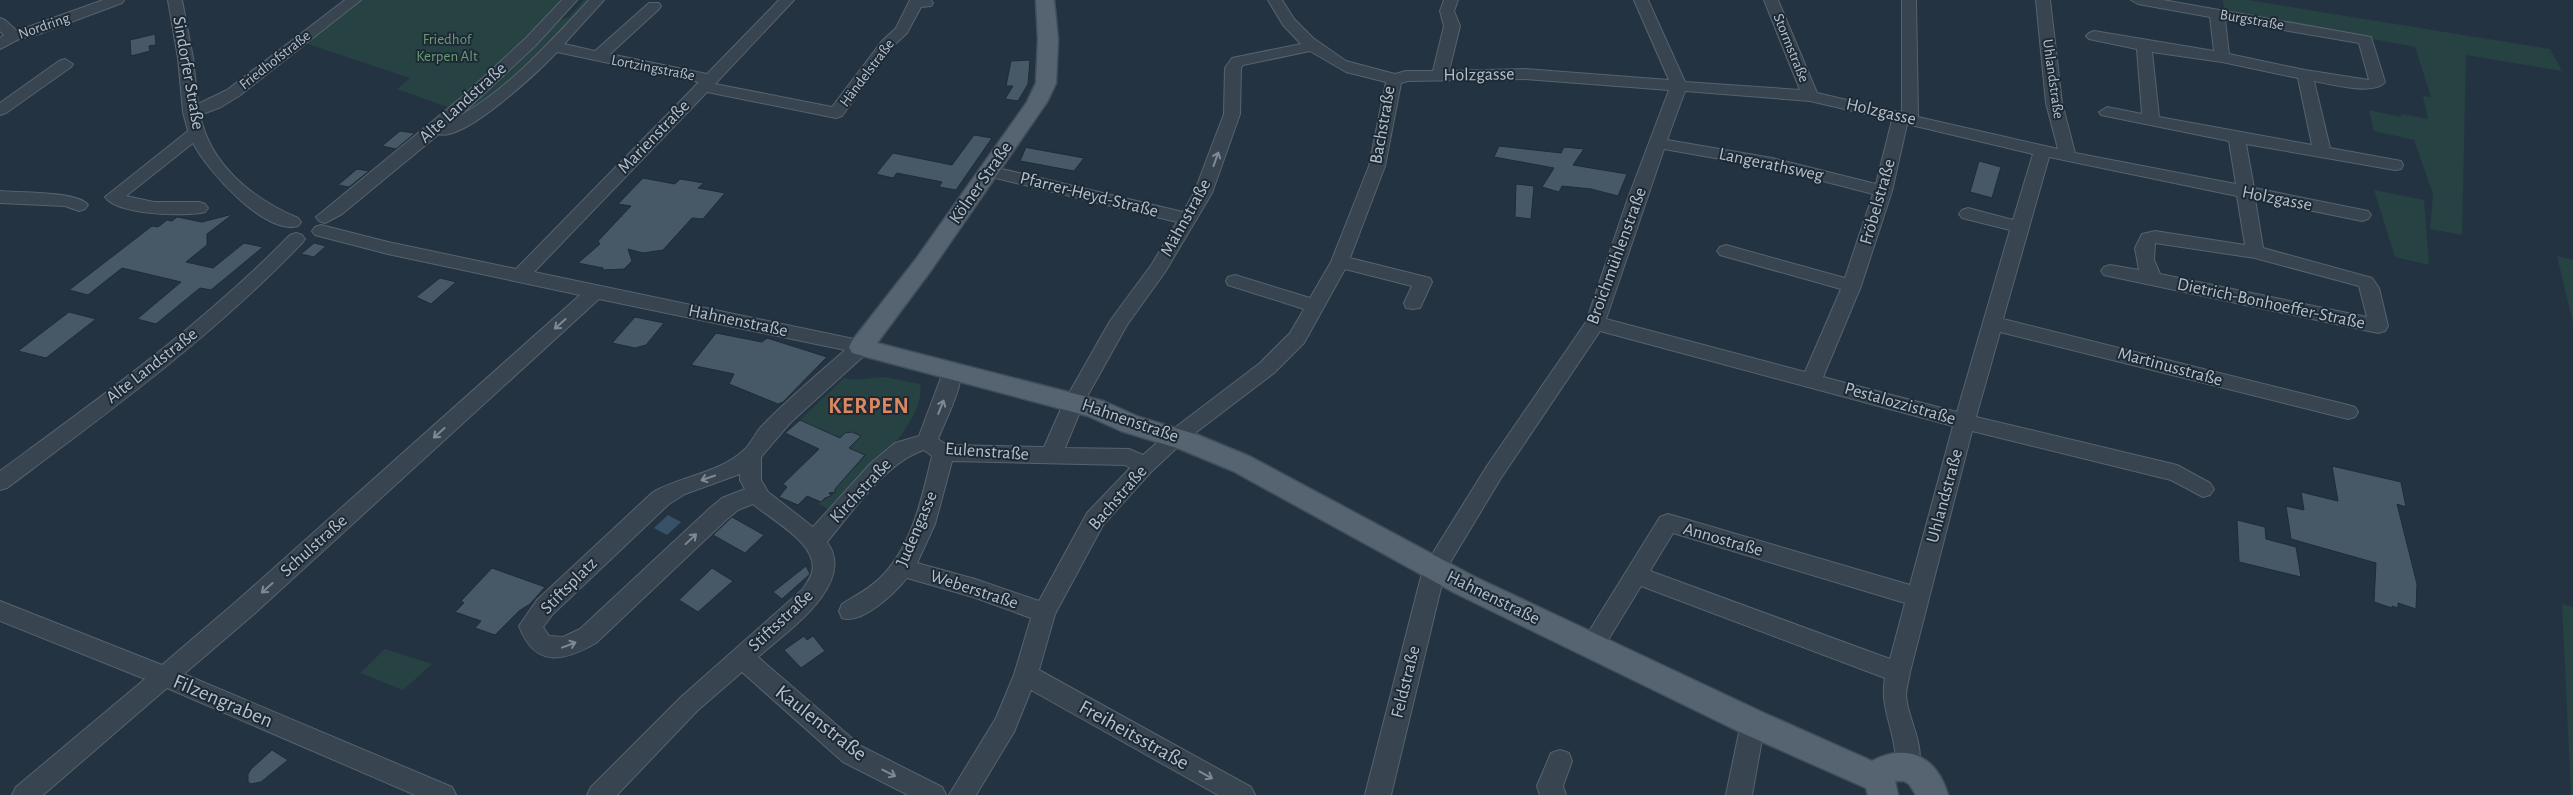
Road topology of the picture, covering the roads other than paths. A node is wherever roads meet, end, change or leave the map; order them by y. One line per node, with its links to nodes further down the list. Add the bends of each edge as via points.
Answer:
1 (118, 0): 19 (street, Nordring)
2 (175, 0): 35 (street, Sindorfer Straße)
3 (354, 0): 35 (street, Friedhofstraße, via 233,93)
4 (570, 0): 41 (street, Alte Landstraße, via 509,63)
5 (597, 0): 24 (street)
6 (787, 0): 31 (street, Marienstraße)
7 (1045, 0): 47 (main road, Kölner Straße, via 1048,39 1046,83 1037,102)
8 (1275, 0): 22 (street, Bachstraße)
9 (1451, 0): 28 (street, via 1447,11 1452,26)
10 (1641, 0): 32 (street)
11 (1771, 0): 33 (street, Stormstraße)
12 (1909, 0): 37 (street, Fröbelstraße)
13 (2043, 0): 45 (street, Uhlandstraße, via 2054,103)
14 (2138, 0): 17 (street, Burgstraße)
15 (926, 3): 31 (street, Händelstraße, via 916,2 902,30 887,44 836,113)
16 (654, 6): 25 (street, Lortzingstraße)
17 (2216, 14): 26 (street); 29 (street, Burgstraße, via 2366,40 2378,82 2370,85)
18 (0, 23): 19 (street)
19 (14, 36): 21 (street, Nordring)
20 (2094, 36): 23 (street)
21 (0, 44)
22 (1313, 46): 30 (street, Bachstraße, via 1340,64); 55 (street, Mähnstraße, one-way to 22, via 1203,193 1232,114 1233,68 1238,61)
23 (2144, 46): 26 (street); 38 (street)
24 (555, 47): 25 (street, Lortzingstraße); 41 (street, via 508,91 459,124)
25 (597, 57): 31 (street, Lortzingstraße)
26 (2222, 58): 29 (street)
27 (64, 64): 34 (street)
28 (1440, 75): 30 (street, Holzgasse, via 1406,76); 32 (street, Holzgasse, via 1524,74)
29 (2305, 75): 44 (street)
30 (1394, 80): 61 (street, Bachstraße, via 1377,166)
31 (706, 83): 63 (street, Marienstraße)
32 (1679, 85): 33 (street, Holzgasse); 42 (street, Broichmühlenstraße)
33 (1810, 96): 37 (street, Holzgasse)
34 (0, 110)
35 (192, 112): 39 (street, Sindorfer Straße)
36 (2107, 112): 38 (street)
37 (1906, 117): 43 (street, Holzgasse); 48 (street, Fröbelstraße)
38 (2151, 119): 40 (street)
39 (197, 132): 52 (street, via 114,196 121,202 137,205); 58 (street, Sindorfer Straße, via 212,160 244,195)
40 (2237, 137): 44 (street); 49 (street)
41 (424, 139): 56 (street, Alte Landstraße)
42 (1658, 143): 48 (street, Langerathsweg, via 1772,163); 70 (street, Broichmühlenstraße)
43 (2042, 151): 45 (street, Holzgasse); 57 (street, Uhlandstraße)
44 (2322, 151): 46 (street)
45 (2068, 156): 49 (street, Holzgasse)
46 (2395, 165)
47 (989, 171): 55 (street, Pfarrer-Heyd-Straße); 72 (main road, Kölner Straße)
48 (1883, 191): 66 (street, Fröbelstraße)
49 (2245, 192): 54 (street, Holzgasse); 60 (street)
50 (0, 197): 51 (street, via 68,201)
51 (79, 205)
52 (199, 208)
53 (1968, 214): 57 (street)
54 (2362, 215)
55 (1189, 219): 75 (street, Mähnstraße, via 1159,268 1119,321)
56 (323, 224): 58 (street, via 310,215); 63 (street, Hahnenstraße, via 388,248)
57 (2020, 227): 71 (street, Uhlandstraße)
58 (294, 231): 83 (street, Alte Landstraße, via 237,297 159,363)
59 (1726, 251): 66 (street)
60 (2255, 252): 64 (street, Dietrich-Bonhoeffer-Straße, via 2155,236 2144,243 2147,271); 64 (street, Dietrich-Bonhoeffer-Straße, via 2365,282 2370,288 2378,326)
61 (1340, 262): 68 (street, via 1422,282); 69 (street, Bachstraße)
62 (2110, 271): 64 (street, Dietrich-Bonhoeffer-Straße)
63 (521, 275): 67 (street, Hahnenstraße)
64 (2154, 279)
65 (1234, 281): 69 (street)
66 (1852, 286): 74 (street, Fröbelstraße)
67 (596, 291): 72 (street, Hahnenstraße); 98 (street, Schulstraße, one-way to 98, via 246,607)
68 (1413, 303)
69 (1316, 306): 78 (street, Bachstraße, via 1297,338 1266,368)
70 (1595, 323): 74 (street, Pestalozzistraße); 88 (street, Broichmühlenstraße, via 1494,472)
71 (1992, 323): 76 (street, Martinusstraße); 77 (street, Uhlandstraße)
72 (861, 347): 73 (main road, Hahnenstraße); 80 (street, via 785,416)
73 (952, 372): 75 (main road, Hahnenstraße); 79 (street, one-way to 73)
74 (1812, 380): 77 (street, Pestalozzistraße)
75 (1074, 402): 78 (main road, Hahnenstraße); 81 (street, Eulenstraße)
76 (2348, 412)
77 (1964, 422): 84 (street, Pestalozzistraße, via 2177,473); 90 (street, Uhlandstraße)
78 (1175, 438): 82 (street, Bachstraße); 88 (main road, Hahnenstraße, via 1242,464)
79 (935, 447): 81 (street, Eulenstraße); 86 (street, Kirchstraße, via 902,449); 87 (street, Judengasse, via 934,492)
80 (751, 456): 85 (street, via 749,476); 85 (street, Stiftsplatz, one-way to 85, via 729,470 678,488 661,498 545,607 531,626 533,636 541,644 557,650 581,640 718,514 730,504)
81 (1051, 456): 82 (street, Eulenstraße, via 1129,457)
82 (1144, 466): 93 (street, Bachstraße, via 1095,519)
83 (0, 482)
84 (2202, 489)
85 (754, 494): 86 (street, Stiftsstraße)
86 (814, 541): 95 (street, Stiftsstraße, via 825,558 820,584 811,596)
87 (903, 568): 92 (street, Judengasse, via 887,586); 93 (street, Weberstraße, via 975,588)
88 (1434, 570): 94 (main road, Hahnenstraße); 108 (street, Feldstraße)
89 (1636, 575): 90 (street, Annostraße, via 1668,523); 94 (street, Annostraße); 96 (street)
90 (1917, 597): 96 (street, Uhlandstraße)
91 (0, 611): 98 (street, Filzengraben)
92 (850, 611)
93 (1044, 613): 97 (street, Bachstraße)
94 (1592, 646): 99 (main road, Hahnenstraße)
95 (741, 657): 104 (street, Stiftsstraße, via 689,704); 105 (street, Kaulenstraße, one-way to 105, via 852,754)
96 (1898, 672): 101 (street, Uhlandstraße, via 1894,695 1908,752)
97 (1026, 675): 106 (street, Bachstraße, via 1005,724); 107 (street, Freiheitsstraße, one-way to 107)
98 (164, 676): 102 (street, Filzengraben); 103 (street, Schulstraße)
99 (1753, 724): 101 (main road, Hahnenstraße); 110 (street)
100 (1560, 761): 109 (street, via 1550,786)
101 (1890, 780): 111 (main road, Hahnenstraße, via 1924,777)
102 (426, 792)
103 (25, 795)
104 (600, 795)
105 (933, 795)
106 (962, 795)
107 (1242, 795)
108 (1378, 795)
109 (1553, 795)
110 (1739, 795)
111 (1932, 795)

